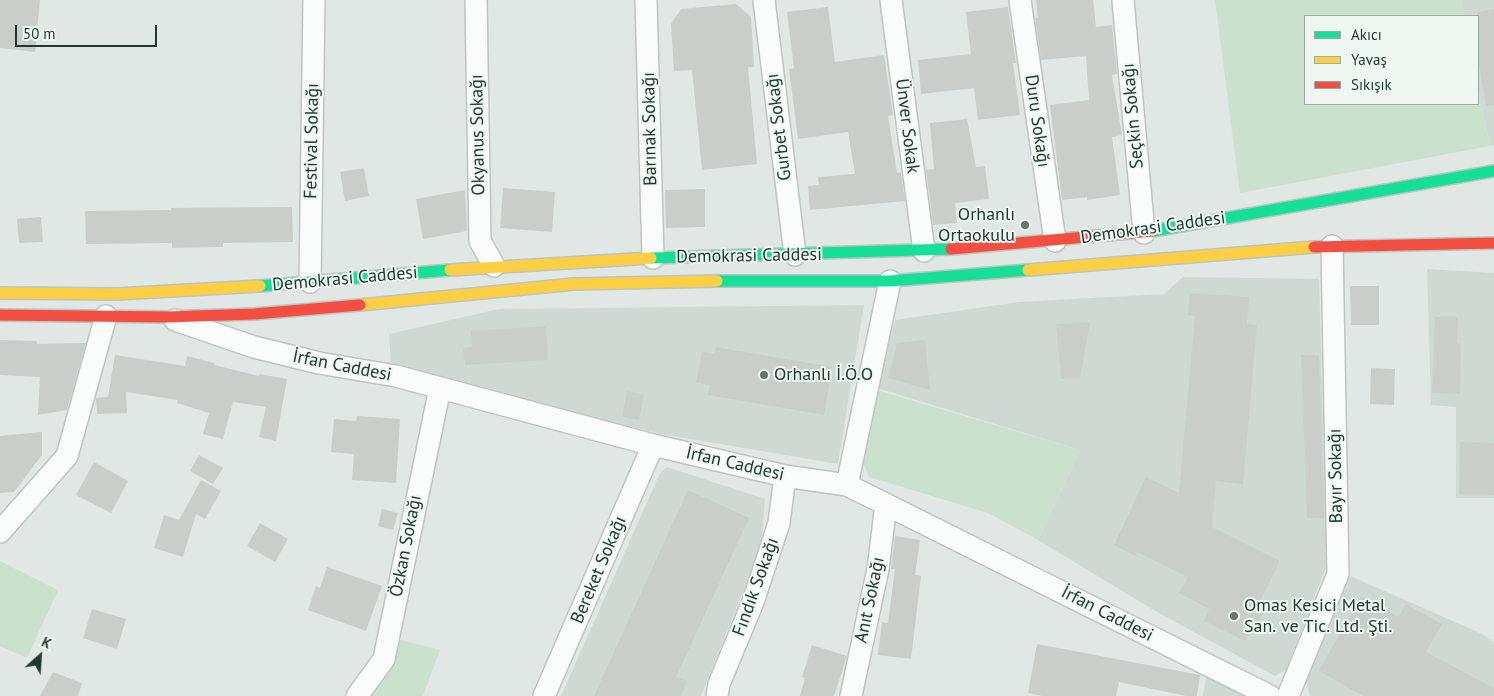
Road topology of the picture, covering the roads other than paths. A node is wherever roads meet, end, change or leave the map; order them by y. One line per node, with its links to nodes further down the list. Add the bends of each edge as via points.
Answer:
1 (314, 0): 18 (street, Festival Sokağı)
2 (476, 0): 16 (street, Okyanus Sokağı, via 480,241)
3 (646, 0): 15 (street, Barınak Sokağı)
4 (764, 0): 14 (street, Gurbet Sokağı)
5 (891, 0): 13 (street, Ünver Sokak)
6 (1020, 0): 10 (street, Duru Sokağı)
7 (1123, 0): 9 (street, Seçkin Sokağı)
8 (1494, 171): 9 (main road, Demokrasi Caddesi)
9 (1144, 233): 10 (main road, Demokrasi Caddesi)
10 (1055, 241): 13 (main road, Demokrasi Caddesi)
11 (1494, 243): 12 (main road, Demokrasi Caddesi)
12 (1332, 246): 17 (main road, Demokrasi Caddesi); 34 (street, Bayır Sokağı, via 1338,574)
13 (924, 251): 14 (main road, Demokrasi Caddesi)
14 (795, 255): 15 (main road, Demokrasi Caddesi)
15 (653, 258): 16 (main road, Demokrasi Caddesi)
16 (494, 266): 18 (main road, Demokrasi Caddesi)
17 (890, 281): 22 (main road, Demokrasi Caddesi, via 574,284 461,298 254,314); 26 (street)
18 (310, 282): 19 (main road, Demokrasi Caddesi, via 117,294)
19 (0, 293)
20 (0, 316): 21 (main road, Demokrasi Caddesi)
21 (106, 316): 22 (main road, Demokrasi Caddesi); 28 (street, via 67,456)
22 (167, 317): 23 (street, İrfan Caddesi, via 254,347)
23 (440, 388): 24 (street, İrfan Caddesi); 29 (street, Özkan Sokağı, via 384,659)
24 (653, 445): 25 (street, İrfan Caddesi); 30 (street, Bereket Sokağı)
25 (785, 476): 26 (street, İrfan Caddesi); 31 (street, Fındık Sokağı, via 779,523)
26 (847, 485): 27 (street, İrfan Caddesi)
27 (886, 504): 32 (street, Anıt Sokağı, via 878,569); 33 (street, İrfan Caddesi)
28 (0, 532)
29 (357, 696)
30 (544, 696)
31 (717, 696)
32 (851, 696)
33 (1270, 696)
34 (1288, 696)

